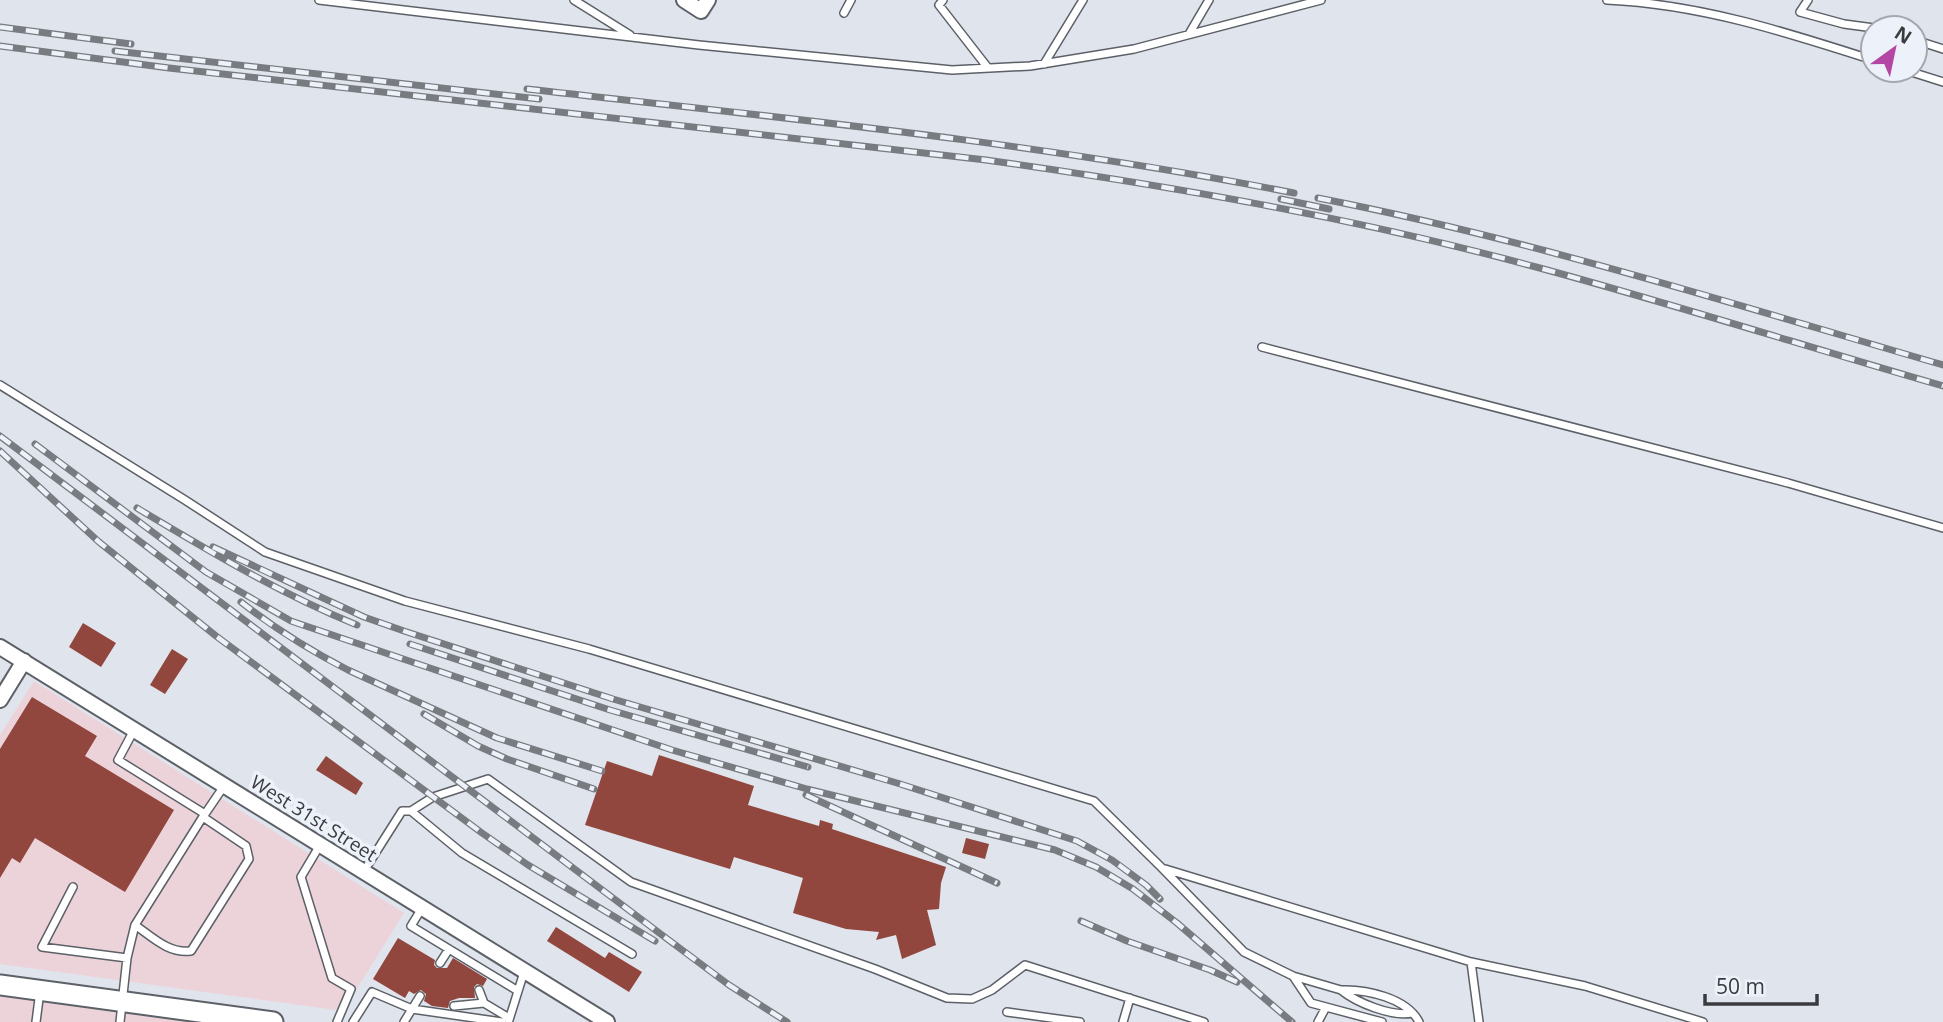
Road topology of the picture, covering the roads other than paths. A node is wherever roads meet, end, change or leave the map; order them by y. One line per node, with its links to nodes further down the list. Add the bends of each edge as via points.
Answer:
1 (319, 0): 18 (lane)
2 (574, 0): 18 (lane)
3 (684, 0): 13 (street)
4 (851, 0): 15 (lane)
5 (943, 0): 21 (lane, via 939,5)
6 (1083, 0): 20 (lane)
7 (1209, 0): 17 (lane)
8 (1321, 0): 12 (lane)
9 (1606, 0): 14 (lane)
10 (1688, 0): 14 (lane)
11 (1808, 0): 16 (lane, via 1800,12)
12 (1312, 1): 17 (lane)
13 (705, 5)
14 (1683, 8): 19 (lane, via 1763,25)
15 (844, 13)
16 (1859, 26)
17 (1188, 34): 20 (lane)
18 (634, 37): 21 (lane, via 952,70)
19 (1859, 56)
20 (1044, 64): 21 (lane)
21 (988, 68)
22 (1262, 347): 24 (lane)
23 (0, 385): 33 (lane, via 265,552 405,601 589,649 1094,801)
24 (1943, 527)
25 (0, 647): 26 (street, West 31st Street)
26 (24, 662): 27 (street); 28 (street, West 31st Street)
27 (0, 700)
28 (134, 730): 29 (street, West 31st Street); 31 (lane, via 118,760)
29 (224, 786): 31 (lane); 32 (street, West 31st Street)
30 (411, 811): 34 (lane, via 402,811); 39 (lane, via 462,853); 50 (lane, via 433,797 488,779 631,882 947,998 972,999 1025,965)
31 (204, 816): 37 (lane); 37 (lane, via 246,846 249,859 209,925 191,951 182,952 173,951)
32 (320, 845): 34 (street, West 31st Street); 61 (lane, via 301,877 332,978 351,989)
33 (1162, 868): 41 (lane); 44 (lane, via 1244,952)
34 (364, 871): 36 (street, West 31st Street)
35 (73, 887): 40 (lane, via 42,947)
36 (422, 908): 38 (lane, via 411,926); 43 (street, West 31st Street)
37 (135, 925): 40 (lane)
38 (449, 949): 42 (lane); 48 (lane)
39 (632, 954)
40 (127, 958): 51 (lane)
41 (1471, 962): 71 (lane); 72 (lane, via 1585,986)
42 (440, 963)
43 (524, 971): 48 (lane); 64 (street, West 31st Street)
44 (1293, 976): 54 (lane, via 1311,1003); 70 (lane, via 1341,990 1357,989 1406,1006)
45 (0, 985): 46 (main road)
46 (40, 990): 51 (main road); 58 (lane)
47 (479, 990): 52 (lane)
48 (518, 991): 57 (lane)
49 (420, 996): 55 (lane)
50 (1130, 999): 66 (lane); 67 (lane)
51 (122, 1002): 59 (lane); 60 (main road)
52 (484, 1003): 53 (lane); 57 (lane)
53 (454, 1006)
54 (1325, 1007): 68 (lane); 69 (lane)
55 (412, 1009): 57 (lane); 62 (lane, via 372,992); 63 (lane)
56 (1007, 1012): 65 (lane)
57 (506, 1021)
58 (36, 1022)
59 (120, 1022)
60 (273, 1022)
61 (337, 1022)
62 (354, 1022)
63 (404, 1022)
64 (607, 1022)
65 (1080, 1022)
66 (1123, 1022)
67 (1204, 1022)
68 (1318, 1022)
69 (1382, 1022)
70 (1419, 1022)
71 (1479, 1022)
72 (1703, 1022)

